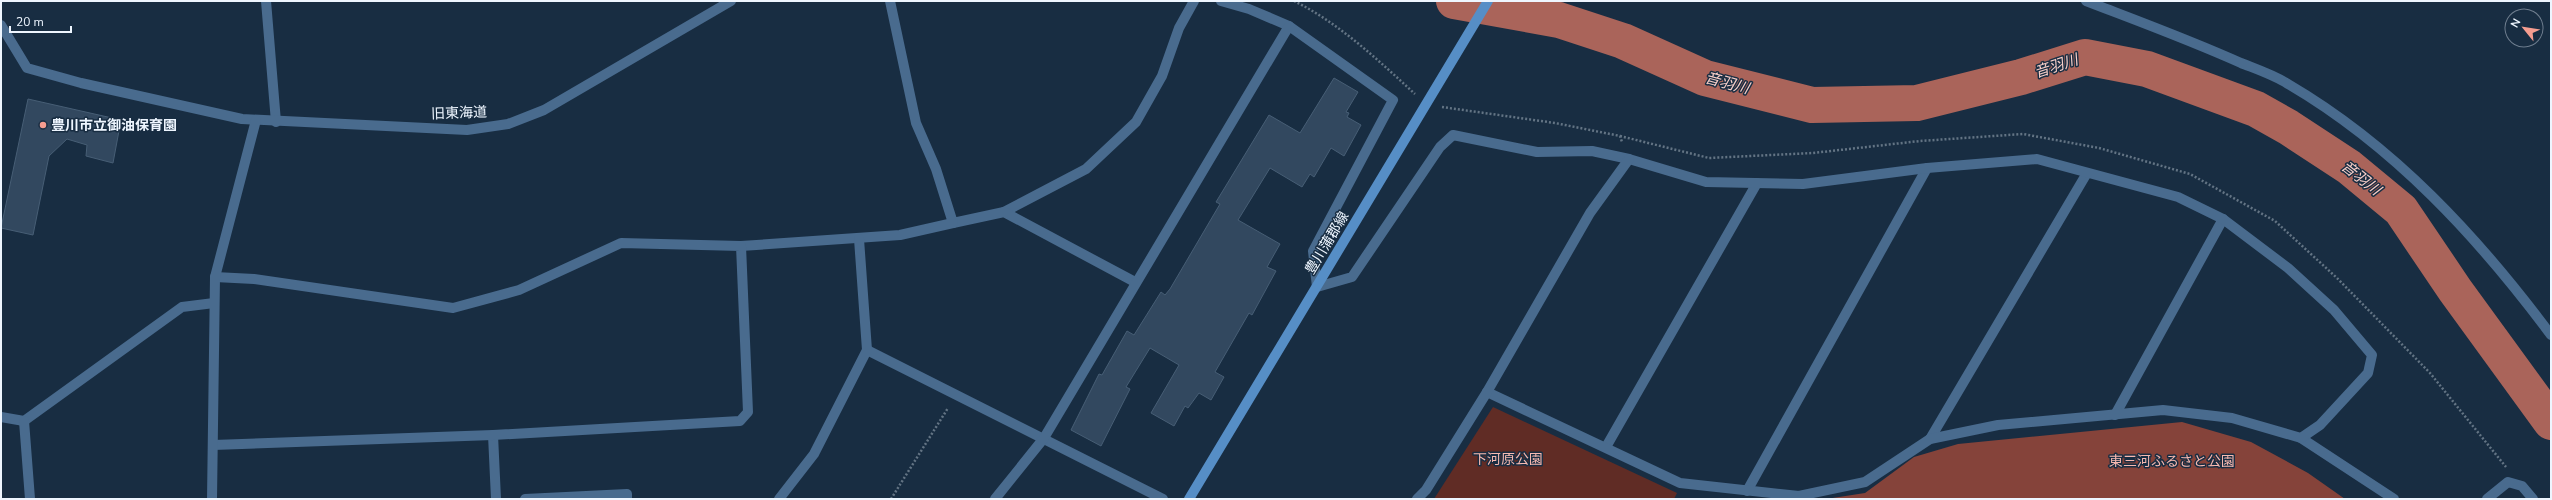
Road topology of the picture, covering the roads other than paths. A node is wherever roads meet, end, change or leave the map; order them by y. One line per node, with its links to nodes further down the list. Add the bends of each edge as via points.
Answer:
1 (266, 1): 11 (street)
2 (731, 1): 11 (street, 旧東海道, via 578,92 544,110 508,124 467,130)
3 (890, 1): 18 (street, via 916,123 936,169)
4 (1194, 1): 16 (street, via 1179,28 1162,76 1136,122 1086,169)
5 (1221, 1): 9 (street, via 1249,9)
6 (1488, 1): 23 (main road, 豊川蒲郡線)
7 (2086, 1): 25 (street, via 2287,83 2378,145 2453,215)
8 (1, 25): 10 (street, 旧東海道, via 27,68 96,86)
9 (1289, 26): 22 (street); 23 (street, via 1393,100 1313,251)
10 (256, 120): 11 (street, 旧東海道); 21 (street)
11 (276, 122)
12 (1629, 159): 15 (street, via 1706,182); 23 (street, via 1592,151 1537,152 1454,136 1440,148 1352,277); 27 (street, via 1590,213)
13 (1927, 168): 14 (street, via 2037,159); 15 (street, via 1803,184); 37 (street)
14 (2086, 173): 17 (street, via 2178,197); 34 (street)
15 (1757, 183): 36 (street)
16 (1004, 212): 18 (street); 22 (street)
17 (2223, 219): 28 (street); 33 (street, via 2288,268 2328,305 2372,355 2368,373 2320,425)
18 (953, 222): 19 (street, via 900,235)
19 (859, 239): 20 (street); 26 (street)
20 (741, 246): 21 (street, via 621,243 519,290 453,308 254,279); 31 (street, via 748,412 740,421)
21 (214, 277): 24 (street)
22 (1135, 282): 32 (street)
23 (1317, 286): 46 (main road, 豊川蒲郡線)
24 (214, 303): 30 (street, via 182,307); 35 (street)
25 (2551, 335)
26 (867, 350): 32 (street); 43 (street, via 814,454)
27 (1487, 392): 36 (street); 47 (street, via 1426,490)
28 (2115, 415): 33 (street, via 2171,410 2232,418); 34 (street, via 1998,425)
29 (1, 417): 30 (street)
30 (24, 421): 38 (street)
31 (492, 436): 35 (street); 40 (street)
32 (1044, 438): 44 (street); 45 (street)
33 (2302, 438): 48 (street)
34 (1930, 439): 37 (street, via 1865,482 1799,496)
35 (213, 445): 39 (street)
36 (1606, 447): 37 (street, via 1680,484)
37 (1746, 491)
38 (30, 499)
39 (212, 499)
40 (496, 499)
41 (525, 499): 42 (street, via 627,494)
42 (627, 499)
43 (779, 499)
44 (995, 499)
45 (1163, 499)
46 (1189, 499)
47 (1417, 499)
48 (2394, 499)
49 (2487, 499): 50 (street, via 2508,482 2522,486)
50 (2533, 499)

